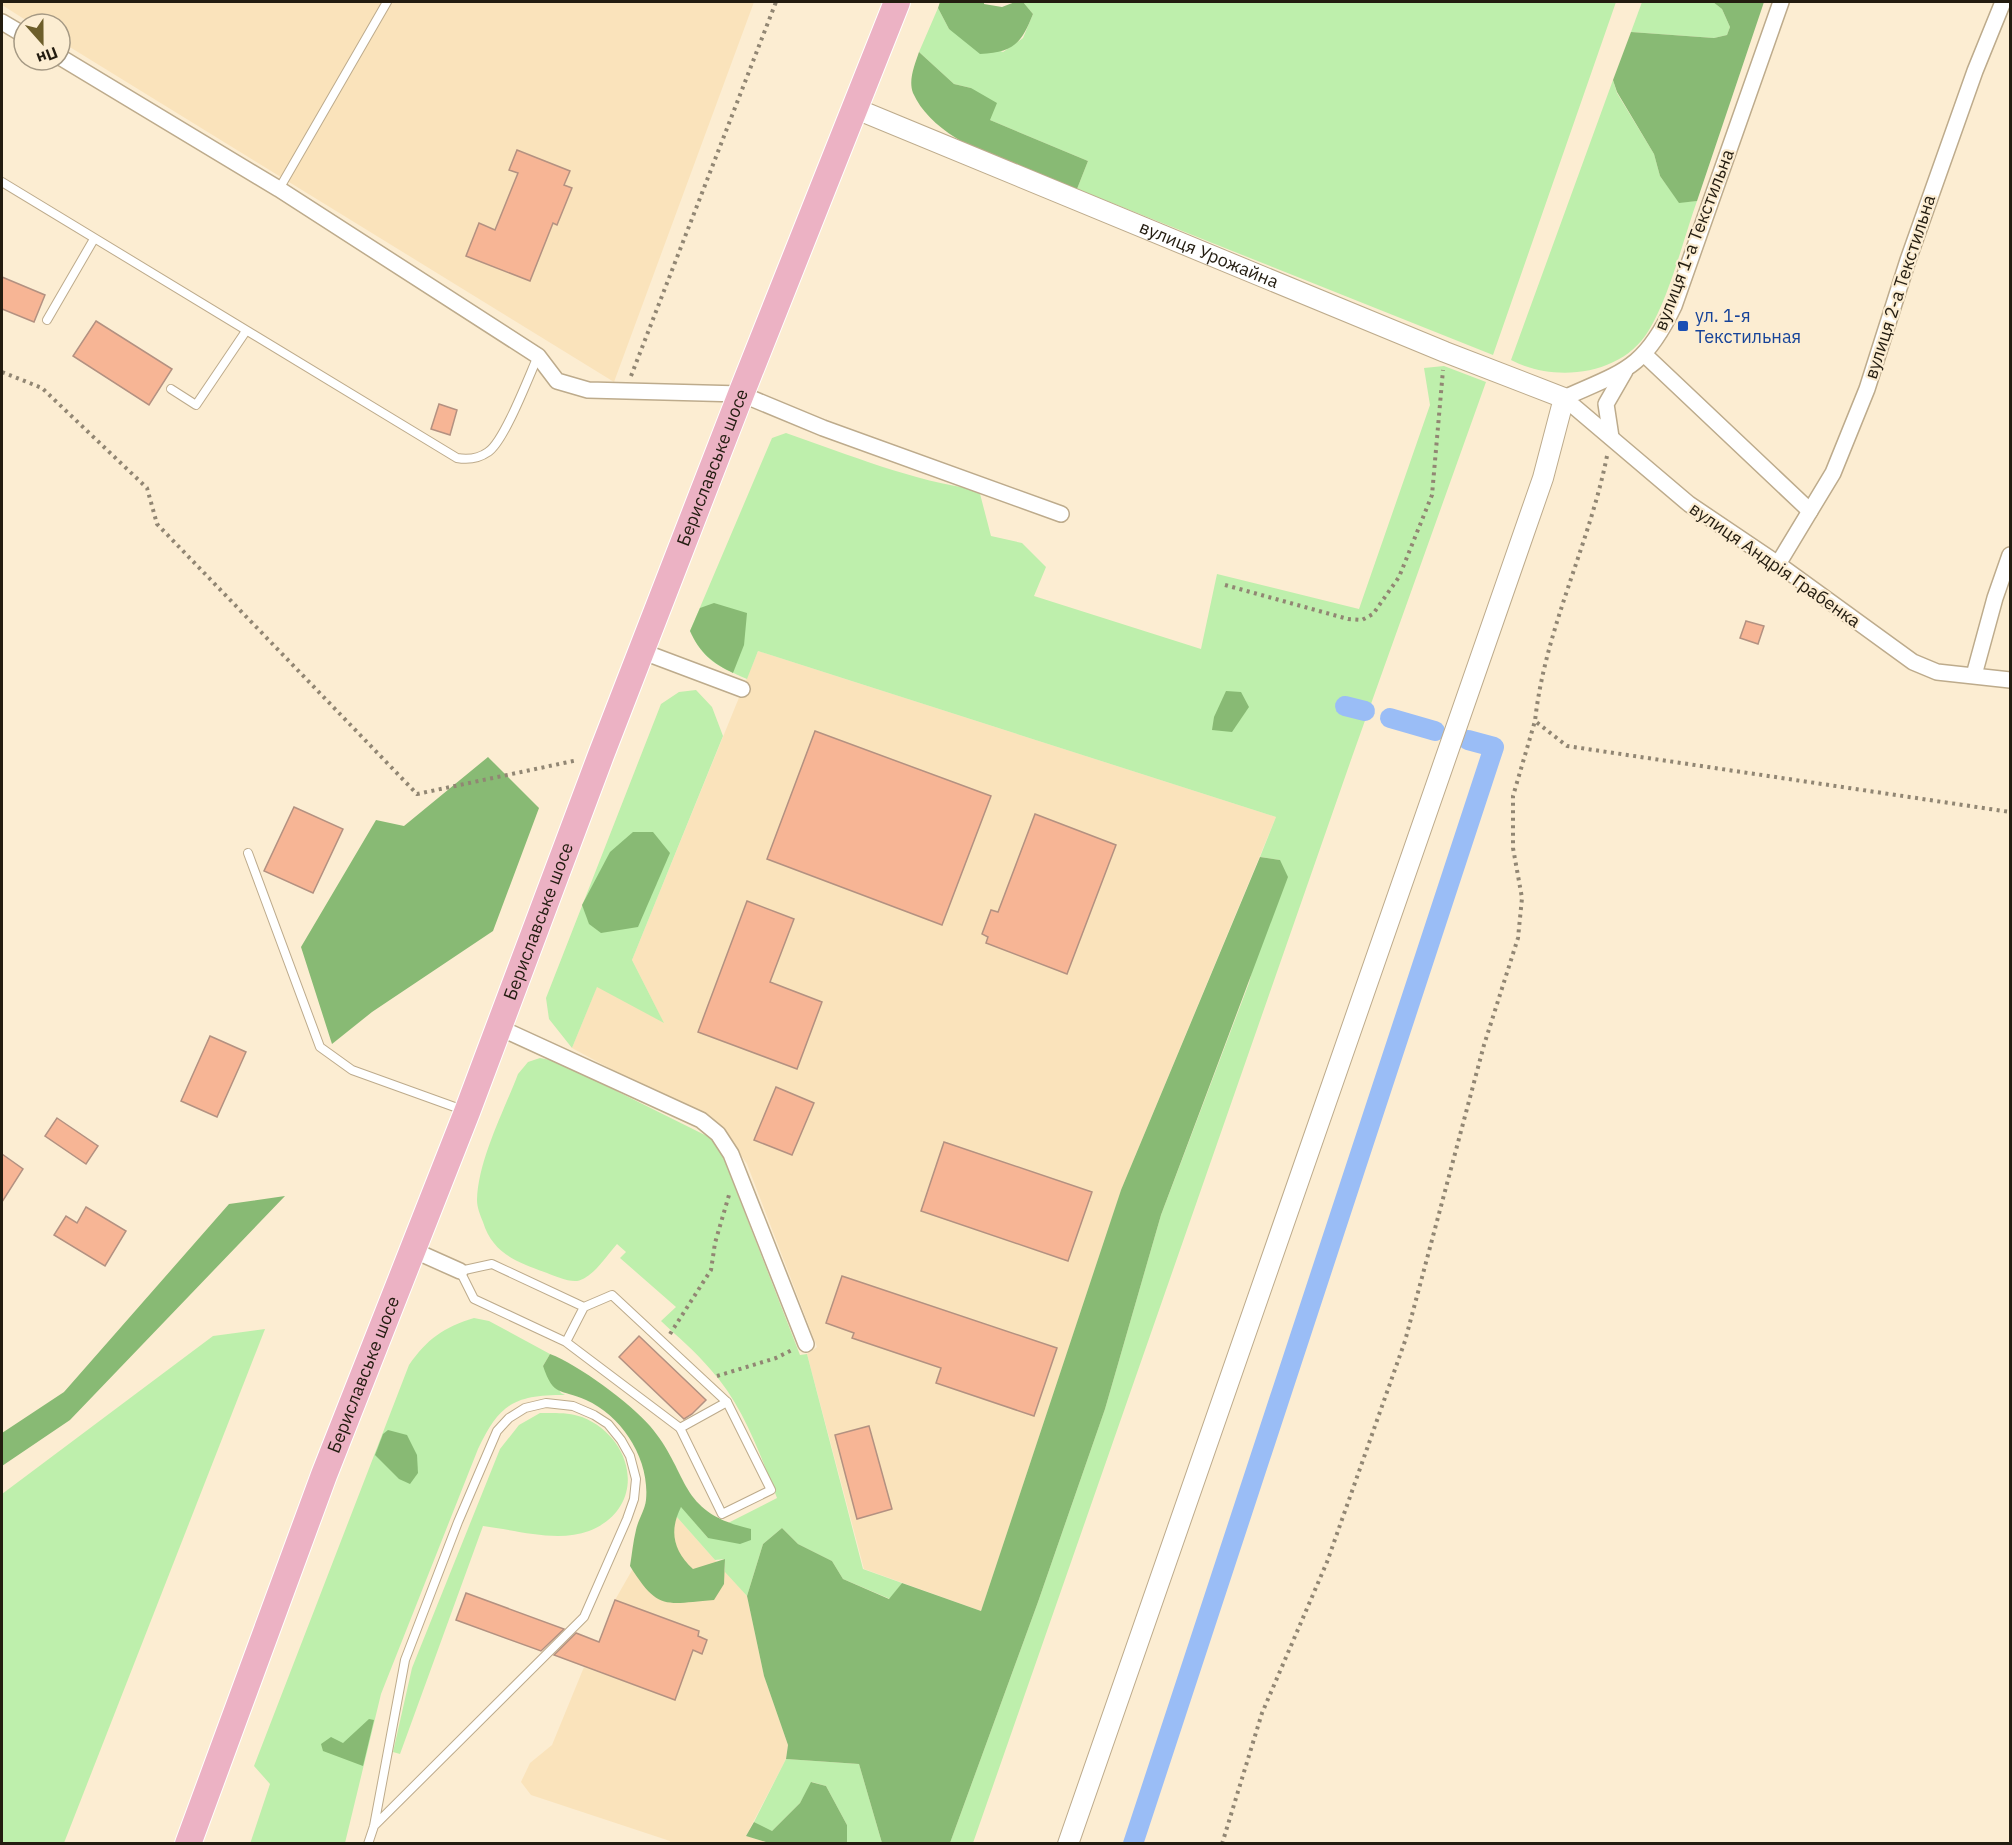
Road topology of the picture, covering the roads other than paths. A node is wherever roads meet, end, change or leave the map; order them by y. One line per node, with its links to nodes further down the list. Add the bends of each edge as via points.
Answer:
1 (387, 2): 8 (lane)
2 (897, 2): 6 (main road, Бериславське шосе)
3 (1781, 2): 12 (street, вулиця 1-а Текстильна, via 1674,306)
4 (2003, 2): 19 (street, вулиця 2-а Текстильна, via 1908,260 1867,389 1833,473)
5 (72, 64): 8 (street)
6 (854, 108): 16 (main road, Бериславське шосе); 17 (street, вулиця Урожайна)
7 (2, 182): 9 (lane)
8 (279, 189): 13 (street)
9 (94, 239): 10 (lane); 11 (lane)
10 (47, 320)
11 (246, 331): 13 (lane, via 434,445 467,460 490,451 500,438); 15 (lane, via 196,405)
12 (1645, 355): 14 (street, вулиця 1-а Текстильна); 19 (street)
13 (538, 356): 16 (street, via 557,381 588,390)
14 (1625, 371): 17 (street, вулиця 1-а Текстильна); 18 (street, via 1606,404)
15 (171, 389)
16 (741, 394): 20 (street, via 823,428); 23 (main road, Бериславське шосе)
17 (1564, 398): 18 (street, вулиця Андрія Грабенка); 40 (street, via 1543,478)
18 (1611, 437): 22 (street, вулиця Андрія Грабенка, via 1689,504)
19 (1810, 511): 22 (street, вулиця 2-а Текстильна)
20 (1061, 514)
21 (2010, 555): 24 (street)
22 (1778, 564): 24 (street, вулиця Андрія Грабенка, via 1913,662 1937,672)
23 (641, 651): 26 (street); 28 (main road, Бериславське шосе)
24 (1974, 675): 25 (street, вулиця Андрія Грабенка)
25 (2010, 680)
26 (742, 689)
27 (248, 853): 29 (lane, via 320,1047 352,1070)
28 (498, 1027): 29 (main road, Бериславське шосе); 34 (street, via 701,1120 718,1134 736,1168)
29 (467, 1112): 30 (main road, Бериславське шосе)
30 (413, 1250): 31 (street); 38 (main road, Бериславське шосе, via 320,1486)
31 (460, 1271): 32 (lane, via 492,1264); 33 (lane, via 474,1299)
32 (584, 1307): 33 (lane); 35 (lane, via 612,1295)
33 (566, 1342): 36 (lane)
34 (806, 1344)
35 (727, 1402): 36 (lane); 36 (lane, via 771,1490 722,1514)
36 (680, 1428)
37 (374, 1826): 37 (lane, via 405,1660 497,1431 525,1408 546,1403 573,1406 594,1415 621,1440 636,1479 627,1519 584,1617); 39 (lane)
38 (188, 1844)
39 (368, 1844)
40 (1068, 1844)

